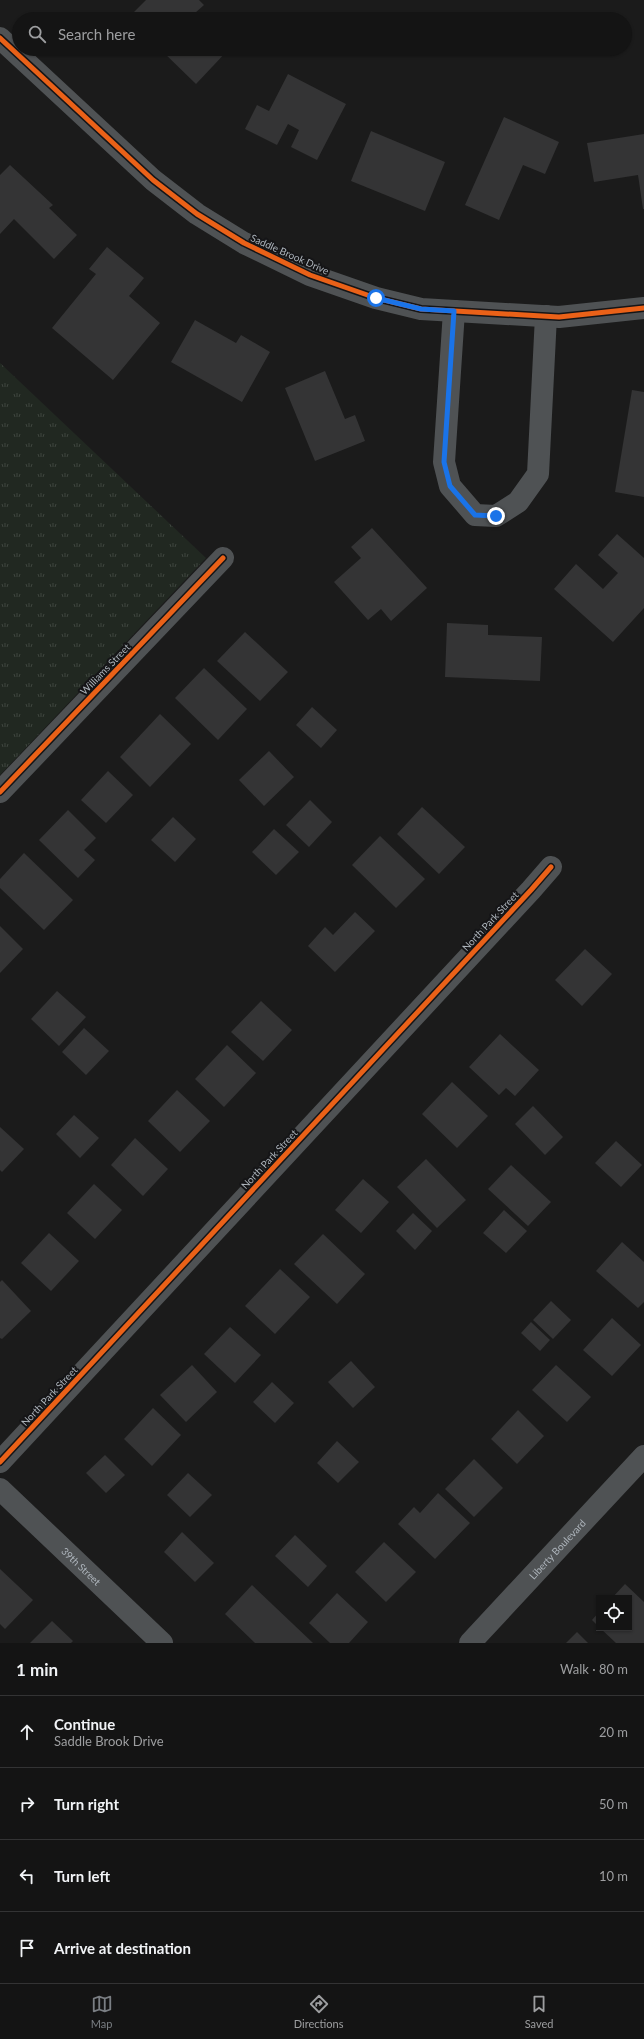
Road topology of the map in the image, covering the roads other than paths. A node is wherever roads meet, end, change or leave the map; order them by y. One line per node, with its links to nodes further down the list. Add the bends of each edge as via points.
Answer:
1 (0, 38): 2 (street, Saddle Brook Drive)
2 (12, 49)
3 (19, 56): 5 (street, Saddle Brook Drive, via 153,180 197,214 244,243 310,275 376,298 421,309)
4 (644, 308): 6 (street, Saddle Brook Drive, via 559,317)
5 (454, 311): 6 (street, Saddle Brook Drive); 6 (street, via 444,462 450,486 475,515 496,516 518,502 538,474)
6 (546, 316)
7 (223, 558): 8 (street, Williams Street)
8 (0, 792)
9 (551, 867): 11 (street, North Park Street)
10 (644, 1456): 14 (street, Liberty Boulevard)
11 (0, 1462)
12 (0, 1489): 13 (street, 39th Street)
13 (162, 1643)
14 (470, 1643)

